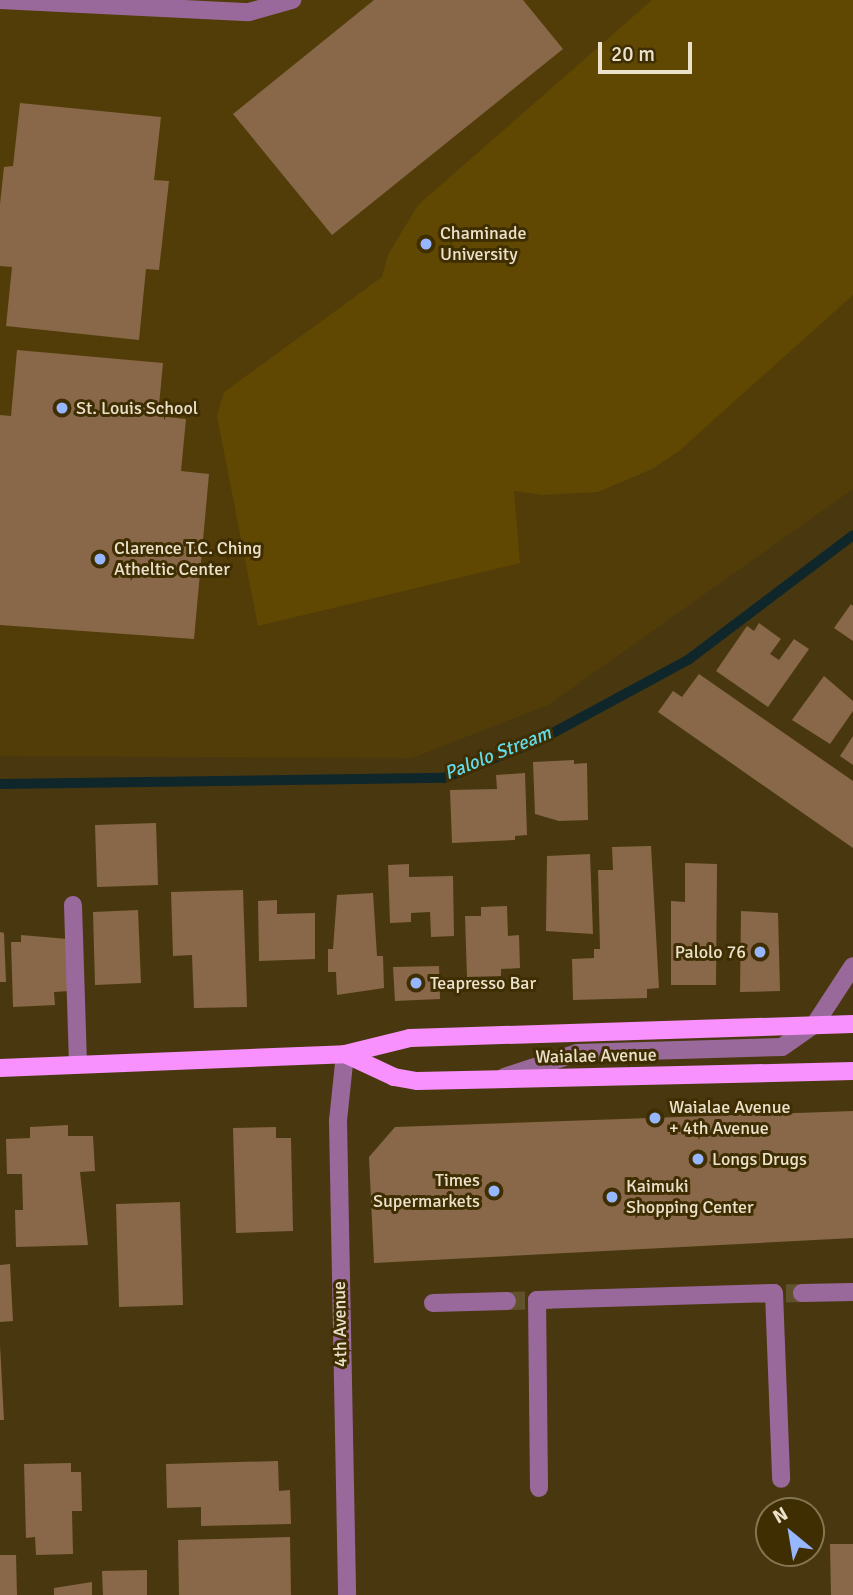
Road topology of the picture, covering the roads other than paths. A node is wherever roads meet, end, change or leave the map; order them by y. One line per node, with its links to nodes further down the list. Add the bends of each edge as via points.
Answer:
1 (0, 0): 2 (street, via 249,12)
2 (292, 0)
3 (73, 905): 8 (street)
4 (853, 967): 5 (street)
5 (815, 1024): 6 (main road, Waialae Avenue); 7 (main road, Waialae Avenue, via 410,1038); 11 (street, via 782,1047 577,1053)
6 (853, 1024)
7 (345, 1054): 8 (main road, Waialae Avenue); 11 (main road, Waialae Avenue, via 404,1080); 18 (street, 4th Avenue, via 338,1135)
8 (78, 1065): 9 (main road, Waialae Avenue)
9 (0, 1068)
10 (853, 1071): 11 (main road, Waialae Avenue)
11 (497, 1079)
12 (853, 1292): 13 (street)
13 (802, 1293)
14 (507, 1301): 15 (street)
15 (433, 1303)
16 (781, 1479): 17 (street, via 774,1293 537,1300)
17 (539, 1488)
18 (347, 1595)

